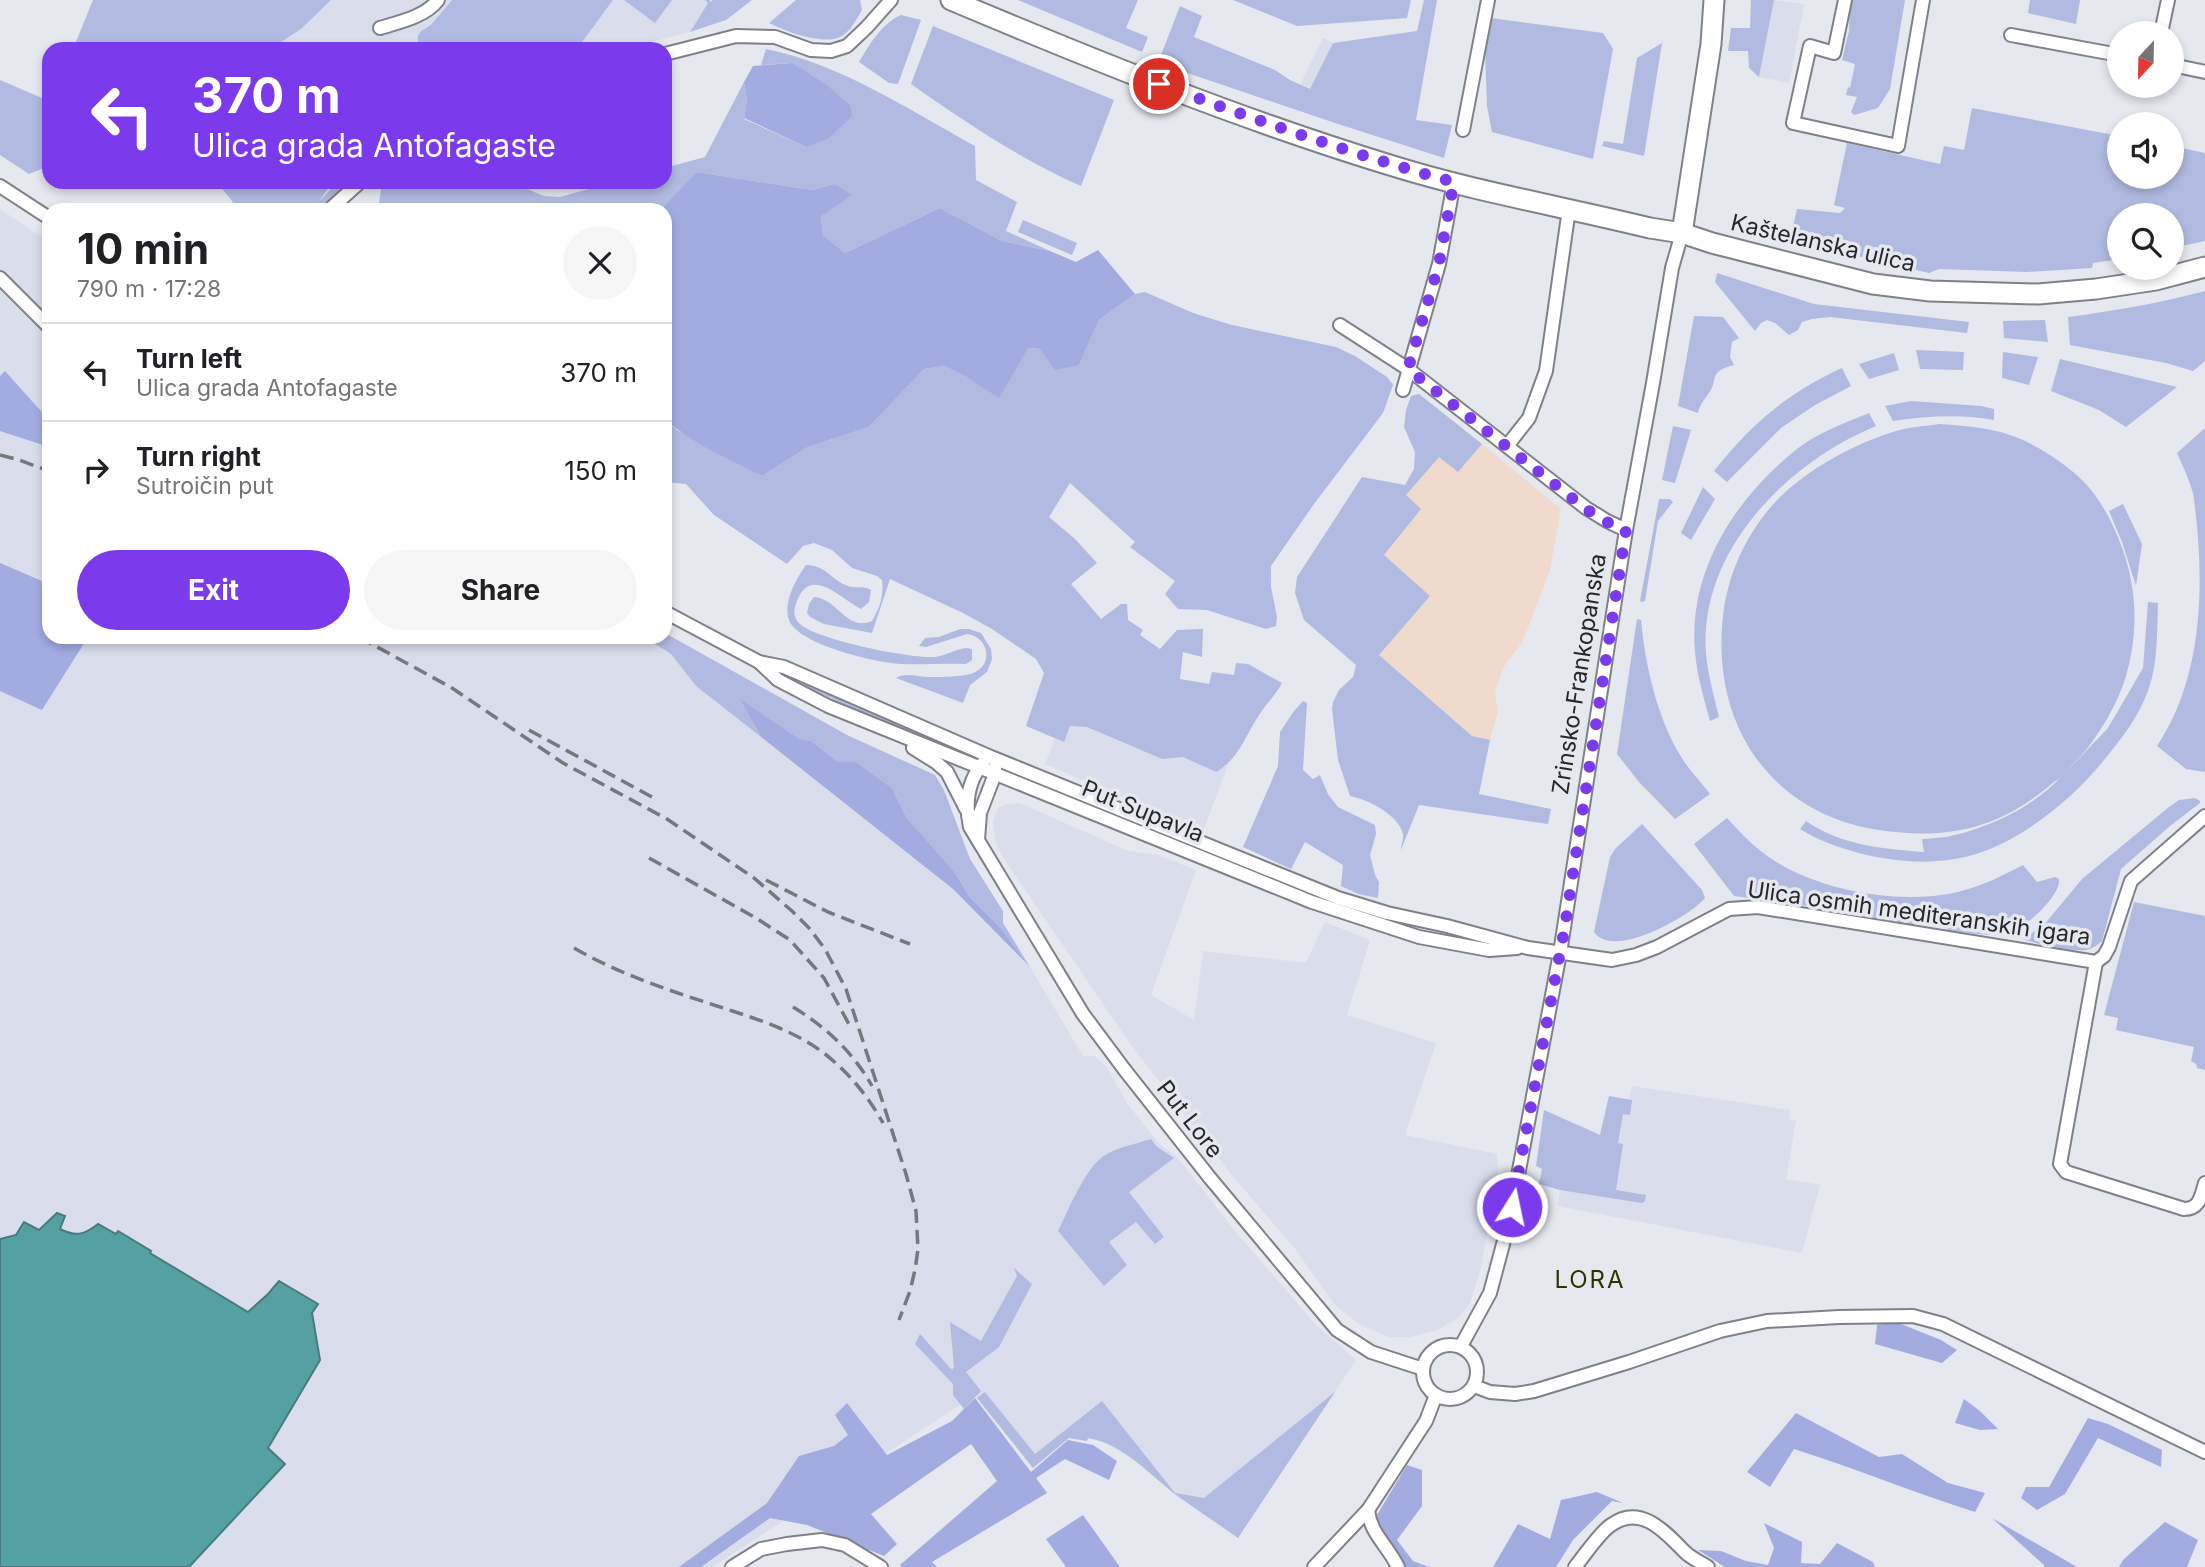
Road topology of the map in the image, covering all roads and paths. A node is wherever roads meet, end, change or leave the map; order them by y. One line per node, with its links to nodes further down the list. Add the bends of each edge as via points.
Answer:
1 (438, 0): 10 (street, via 433,7)
2 (891, 0): 12 (street, via 846,46 831,51 811,50 775,37 736,36)
3 (951, 0): 17 (main road, Kaštelanska ulica, via 1314,141)
4 (1488, 0): 16 (street)
5 (1714, 0): 23 (main road, Zrinsko-Frankopanska)
6 (1845, 0): 7 (street, via 1834,53 1810,46 1793,123 1898,146)
7 (1923, 0)
8 (2168, 0): 9 (street)
9 (2164, 21)
10 (380, 28)
11 (2011, 34): 13 (street)
12 (672, 52)
13 (2107, 53)
14 (2184, 68): 15 (street)
15 (2205, 72)
16 (1463, 130)
17 (1454, 182): 21 (main road, Kaštelanska ulica); 28 (street, via 1439,264)
18 (0, 186): 22 (street)
19 (352, 189): 20 (street)
20 (337, 203)
21 (1569, 209): 23 (main road, Kaštelanska ulica); 30 (street, via 1546,371 1529,418)
22 (42, 213)
23 (1682, 233): 24 (main road, Kaštelanska ulica, via 1873,284 1930,291 2038,294 2096,289); 31 (street, Zrinsko-Frankopanska, via 1671,268)
24 (2205, 267)
25 (0, 278): 26 (street)
26 (42, 320)
27 (1340, 325): 28 (street)
28 (1408, 369): 29 (street); 30 (street)
29 (1403, 390)
30 (1507, 446): 31 (street, via 1586,509)
31 (1626, 530): 42 (street, Zrinsko-Frankopanska)
32 (672, 616): 33 (street, Put Supavla)
33 (759, 662): 34 (street, Put Supavla, via 778,680 808,696); 35 (street, Put Supavla, via 784,667)
34 (896, 735): 36 (street, Put Supavla); 38 (street, Put Lore, via 947,772)
35 (991, 757): 36 (street); 37 (street); 41 (street, Put Supavla, via 1338,898)
36 (979, 768): 37 (street, Put Supavla); 38 (street, via 969,791)
37 (995, 774): 40 (street, via 980,813); 41 (street, Put Supavla, via 1359,918 1419,937 1489,950)
38 (967, 813): 40 (street, Put Lore)
39 (2205, 816): 43 (street, Ulica osmih mediteranskih igara, via 2130,881 2109,947)
40 (978, 840): 46 (street, Put Lore, via 1083,1014 1210,1178 1338,1330 1371,1352)
41 (1528, 948): 42 (street, Put Supavla)
42 (1560, 953): 43 (street, Ulica osmih mediteranskih igara, via 1612,960 1636,956 1729,909 1758,908); 45 (street, Zrinsko-Frankopanska, via 1510,1218 1490,1293)
43 (2096, 962): 44 (street, via 2060,1164 2066,1172 2184,1209 2200,1201)
44 (2205, 1183)
45 (1461, 1346): 46 (street, via 1436,1348); 47 (street, via 1478,1368)
46 (1423, 1369): 48 (street, via 1426,1384)
47 (1474, 1386): 48 (street, via 1453,1399); 49 (street, via 1490,1392 1534,1391 1720,1331 1767,1321 1913,1316 1943,1324)
48 (1436, 1395): 50 (street, via 1426,1421)
49 (2205, 1452)
50 (1368, 1510): 53 (street); 54 (street, via 1369,1525)
51 (877, 1566): 52 (street, via 845,1545 822,1540 761,1549)
52 (732, 1567)
53 (1314, 1567)
54 (1398, 1567)
55 (1575, 1567): 56 (street, via 1611,1525 1630,1517 1653,1522 1686,1554)
56 (1708, 1567)

